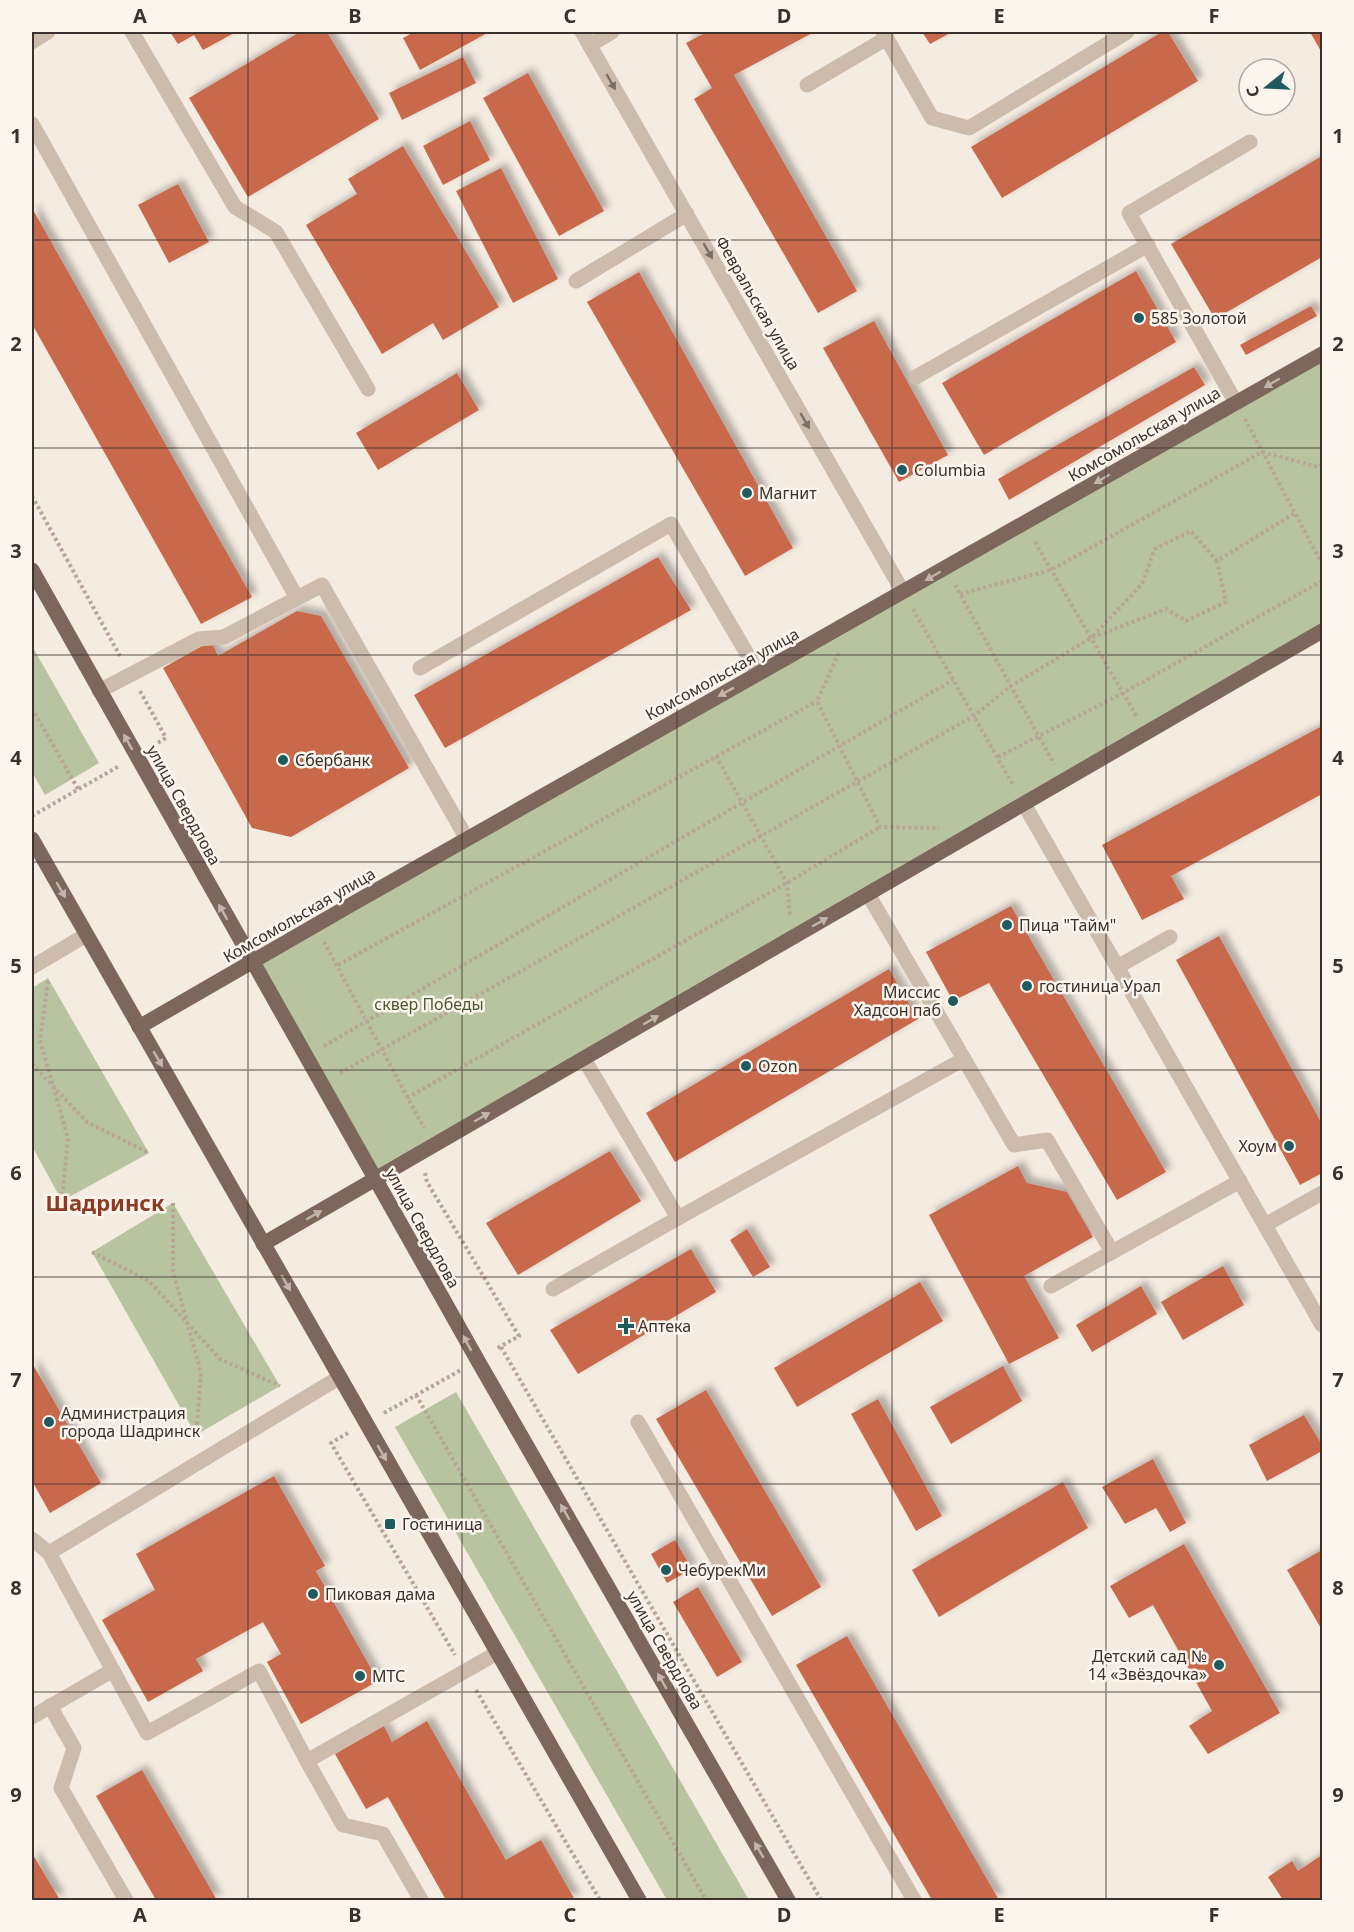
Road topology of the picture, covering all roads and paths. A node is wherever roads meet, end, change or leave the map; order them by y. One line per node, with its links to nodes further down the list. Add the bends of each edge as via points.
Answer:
1 (48, 32): 7 (street)
2 (132, 32): 16 (street, via 235,207 276,232)
3 (612, 32): 6 (street)
4 (1127, 32): 5 (street, via 969,128 932,118)
5 (885, 35): 8 (street)
6 (586, 38): 11 (street, Февральская улица, one-way to 11)
7 (32, 42)
8 (807, 85)
9 (32, 124): 30 (street)
10 (1250, 142): 12 (street, via 1129,213)
11 (687, 214): 13 (street); 28 (street, Февральская улица, one-way to 28)
12 (1148, 245): 15 (street); 17 (street)
13 (576, 281)
14 (1323, 354): 17 (main road, Комсомольская улица, one-way to 17)
15 (916, 377)
16 (369, 389)
17 (1236, 403): 18 (path); 21 (main road, Комсомольская улица, one-way to 21)
18 (1262, 452): 19 (path, via 1318,467); 20 (path); 26 (path)
19 (1323, 464)
20 (1295, 513): 22 (path); 23 (path)
21 (1024, 523): 24 (main road, Комсомольская улица); 26 (path)
22 (1217, 561): 33 (path, via 1226,602 1186,621 1166,609); 33 (path, via 1191,531 1155,549 1143,584)
23 (1323, 564)
24 (946, 568): 28 (main road, Комсомольская улица, one-way to 28); 29 (path)
25 (32, 570): 38 (main road, улица Свердлова)
26 (1051, 570): 29 (path); 33 (path)
27 (1323, 581): 39 (path)
28 (903, 592): 31 (main road, Комсомольская улица); 36 (path)
29 (960, 594): 37 (path)
30 (297, 598): 38 (street, via 224,636 199,639); 57 (street, via 322,585)
31 (854, 620): 35 (main road, Комсомольская улица); 40 (path)
32 (1323, 631): 43 (main road)
33 (1091, 638): 37 (path); 39 (path)
34 (420, 668): 35 (street, via 671,524)
35 (759, 674): 57 (main road, Комсомольская улица, one-way to 57)
36 (953, 680): 42 (path); 45 (path)
37 (1011, 686): 42 (path); 44 (path)
38 (99, 691): 64 (main road, улица Свердлова, one-way to 38)
39 (1123, 693): 43 (path); 44 (path)
40 (817, 701): 45 (path); 46 (path)
41 (32, 708): 50 (path)
42 (974, 716): 47 (path); 49 (path)
43 (1146, 733): 48 (main road)
44 (1039, 736): 47 (path); 48 (path)
45 (840, 746): 49 (path); 51 (path)
46 (716, 756): 51 (path); 65 (path)
47 (998, 757): 52 (path)
48 (1064, 781): 52 (main road)
49 (857, 782): 53 (path); 55 (path)
50 (78, 789)
51 (742, 802): 55 (path); 69 (path)
52 (1024, 804): 54 (main road); 66 (street)
53 (880, 827): 54 (path); 58 (path)
54 (982, 828): 59 (main road)
55 (761, 836): 58 (path); 71 (path)
56 (32, 839): 61 (main road, one-way to 61)
57 (467, 839): 60 (main road, Комсомольская улица)
58 (788, 883): 63 (path); 78 (path)
59 (868, 894): 63 (main road, one-way to 59); 74 (street)
60 (315, 926): 64 (main road, Комсомольская улица); 65 (path)
61 (86, 935): 67 (street); 70 (main road)
62 (1170, 937): 66 (street)
63 (792, 938): 73 (main road, one-way to 63)
64 (252, 963): 70 (main road, Комсомольская улица); 72 (main road, улица Свердлова)
65 (338, 965): 69 (path)
66 (1117, 967): 82 (street)
67 (32, 968)
68 (48, 978): 77 (path, via 40,1040)
69 (367, 1021): 71 (path); 72 (path)
70 (139, 1027): 88 (main road, one-way to 88)
71 (382, 1050): 76 (path); 78 (path)
72 (305, 1057): 76 (main road, улица Свердлова)
73 (584, 1059): 79 (main road, one-way to 73); 86 (street)
74 (964, 1059): 86 (street); 90 (street, via 1014,1145 1047,1140)
75 (32, 1064): 77 (path)
76 (321, 1084): 81 (main road, улица Свердлова)
77 (53, 1088): 80 (path, via 87,1122); 84 (path, via 68,1138)
78 (407, 1098): 79 (path)
79 (434, 1145): 81 (main road); 95 (path, via 424,1169 427,1182 519,1336)
80 (149, 1153)
81 (375, 1179): 88 (main road, one-way to 81); 96 (main road, улица Свердлова, one-way to 81)
82 (1240, 1180): 87 (street); 90 (street)
83 (1323, 1193): 87 (street)
84 (62, 1201)
85 (173, 1203): 93 (path, via 173,1271)
86 (678, 1218): 92 (street)
87 (1265, 1225): 94 (street)
88 (263, 1244): 97 (main road, one-way to 97)
89 (92, 1252): 93 (path, via 148,1281)
90 (1112, 1252): 91 (street)
91 (1051, 1286)
92 (553, 1289)
93 (186, 1321): 98 (path, via 220,1359); 102 (path, via 201,1373)
94 (1323, 1325)
95 (501, 1347): 96 (path); 117 (path)
96 (478, 1361): 99 (path); 116 (main road, улица Свердлова, one-way to 96)
97 (340, 1377): 101 (main road); 104 (street)
98 (280, 1386)
99 (416, 1395): 101 (path); 115 (path)
100 (638, 1422): 118 (street)
101 (366, 1423): 105 (main road, one-way to 105); 107 (path, via 331,1443)
102 (196, 1435)
103 (32, 1539): 104 (street)
104 (49, 1553): 106 (street)
105 (497, 1653): 107 (street); 114 (main road)
106 (113, 1670): 108 (street); 110 (street, via 147,1733 259,1671)
107 (465, 1671): 110 (street); 113 (path)
108 (50, 1706): 109 (street); 111 (street, via 74,1748 61,1788)
109 (32, 1717)
110 (307, 1761): 112 (street, via 343,1825 382,1834)
111 (126, 1900)
112 (421, 1900)
113 (600, 1900)
114 (639, 1900)
115 (706, 1900)
116 (788, 1900)
117 (821, 1900)
118 (914, 1900)

